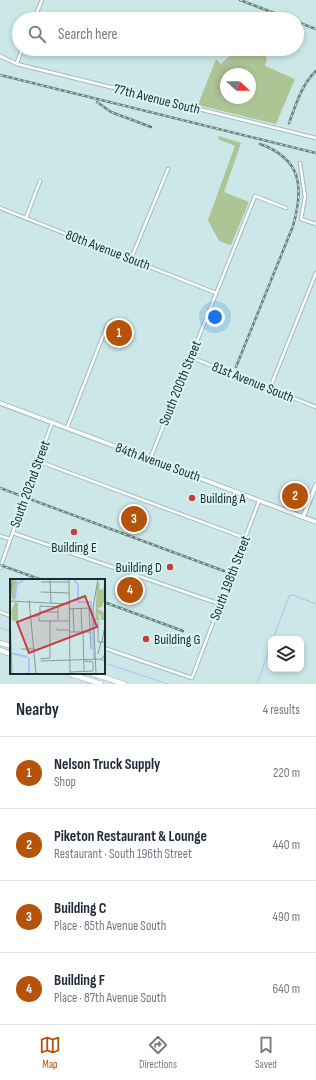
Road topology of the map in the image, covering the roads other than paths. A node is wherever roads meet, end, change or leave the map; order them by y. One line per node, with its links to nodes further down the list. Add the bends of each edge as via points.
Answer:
1 (42, 0): 2 (street)
2 (37, 12)
3 (0, 56): 5 (street, 77th Avenue South)
4 (20, 56): 5 (street)
5 (17, 64): 6 (street, 77th Avenue South)
6 (316, 138)
7 (300, 163): 13 (street, via 305,197 301,219)
8 (168, 169): 14 (street)
9 (40, 181): 12 (street)
10 (0, 208): 12 (street, 80th Avenue South)
11 (286, 208): 16 (street, South 200th Street, via 255,196)
12 (26, 218): 14 (street, 80th Avenue South)
13 (316, 224)
14 (131, 260): 16 (street, 80th Avenue South)
15 (316, 273): 19 (street)
16 (216, 293): 18 (street, South 200th Street)
17 (129, 328): 24 (street, via 111,321 108,323)
18 (190, 357): 19 (street, 81st Avenue South); 25 (street, South 200th Street)
19 (270, 388): 22 (street, 81st Avenue South)
20 (316, 402): 22 (street)
21 (0, 403): 23 (main road, 84th Avenue South)
22 (315, 406)
23 (52, 423): 24 (main road, 84th Avenue South); 26 (street, South 202nd Street)
24 (67, 428): 25 (main road, 84th Avenue South)
25 (150, 459): 28 (main road, 84th Avenue South)
26 (38, 462): 31 (street, South 202nd Street); 33 (street)
27 (316, 484): 29 (main road)
28 (259, 500): 29 (main road, 84th Avenue South); 33 (street, South 198th Street)
29 (303, 517): 30 (main road, 84th Avenue South)
30 (316, 522)
31 (13, 532): 34 (street, South 202nd Street); 36 (street)
32 (0, 536): 34 (street)
33 (245, 538): 36 (street, South 198th Street)
34 (10, 540): 35 (street, South 202nd Street)
35 (0, 568)
36 (220, 604): 41 (street, South 198th Street, via 192,678)
37 (0, 612): 38 (street)
38 (10, 616)
39 (0, 643): 40 (highway)
40 (10, 646)
41 (105, 648)
42 (0, 650): 43 (highway)
43 (10, 654)
44 (71, 674): 46 (highway)
45 (94, 674): 47 (highway)
46 (101, 684)
47 (124, 684)

